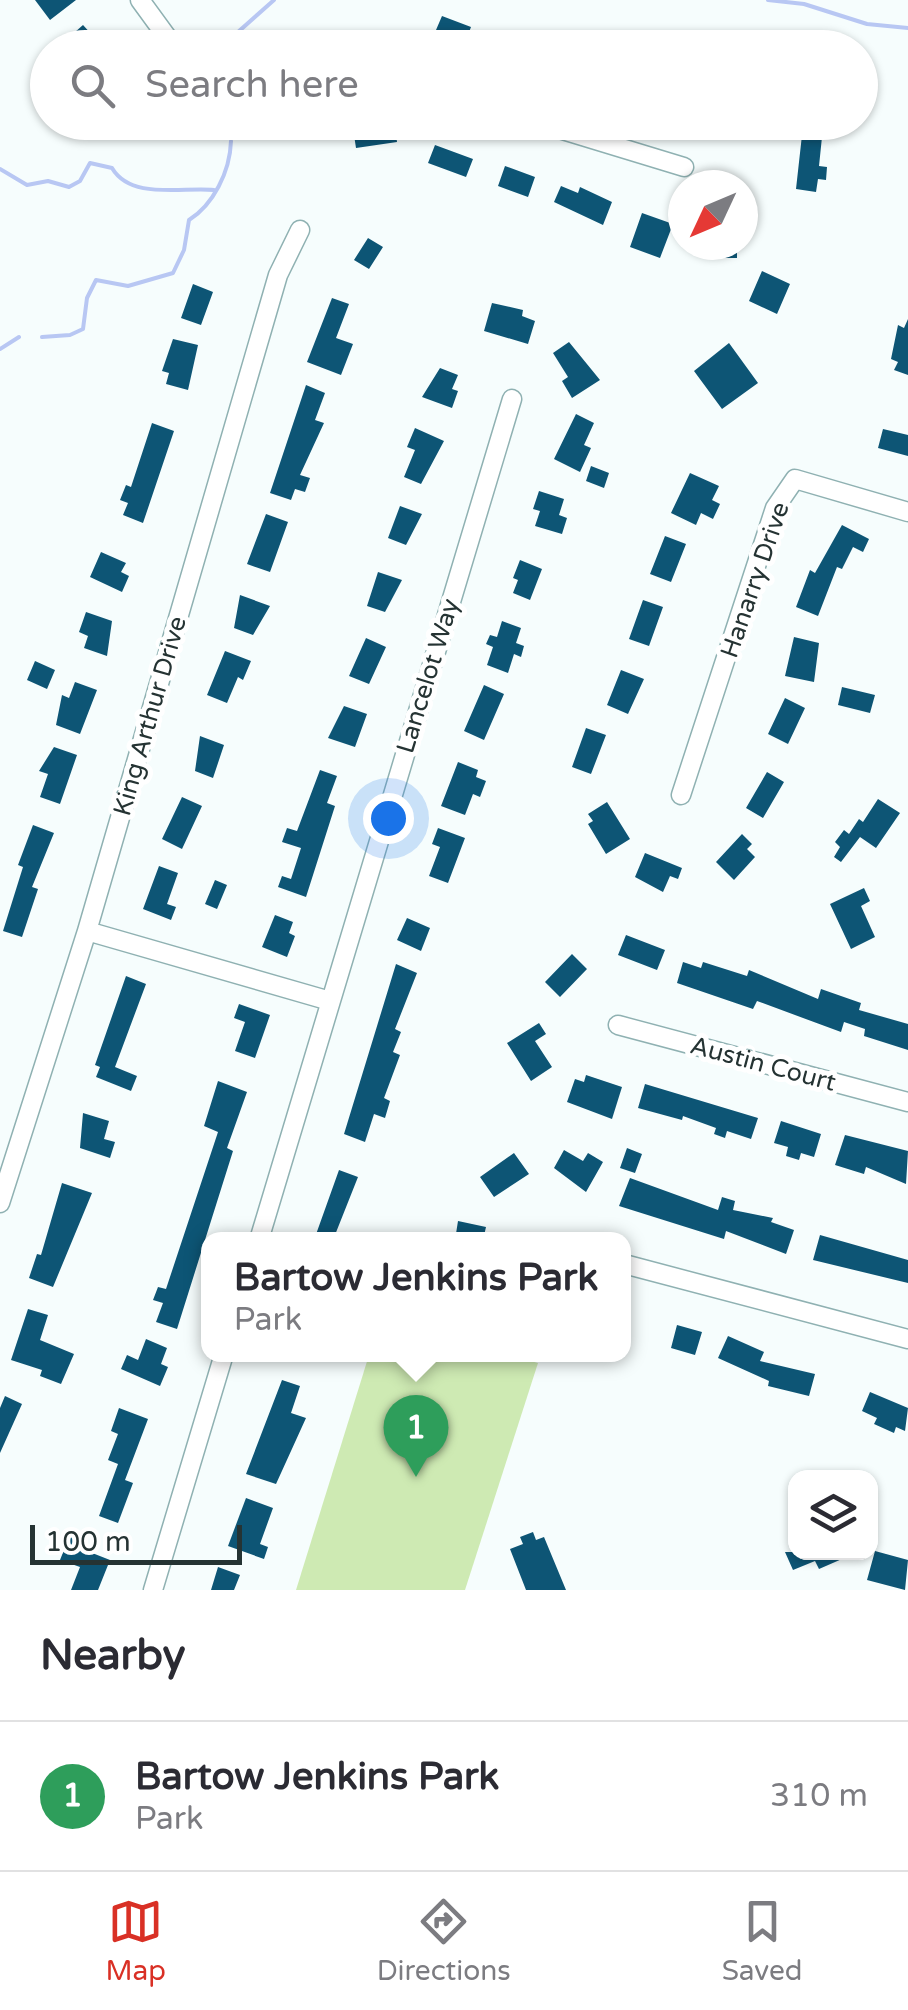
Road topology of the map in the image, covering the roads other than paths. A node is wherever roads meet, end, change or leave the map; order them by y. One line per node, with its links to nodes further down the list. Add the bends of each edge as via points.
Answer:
1 (140, 0): 2 (street)
2 (162, 30)
3 (595, 140): 4 (street)
4 (684, 167)
5 (300, 230): 9 (street, King Arthur Drive, via 278,275)
6 (512, 399): 10 (street, Lancelot Way)
7 (908, 512): 8 (street, Hanarry Drive, via 795,479 775,508)
8 (681, 795)
9 (87, 931): 10 (street); 13 (street, King Arthur Drive)
10 (330, 1002): 14 (street, Lancelot Way)
11 (618, 1025): 12 (street, Austin Court)
12 (908, 1102)
13 (0, 1202)
14 (261, 1232)
15 (631, 1266): 16 (street)
16 (908, 1339)
17 (222, 1362): 18 (street)
18 (153, 1590)

